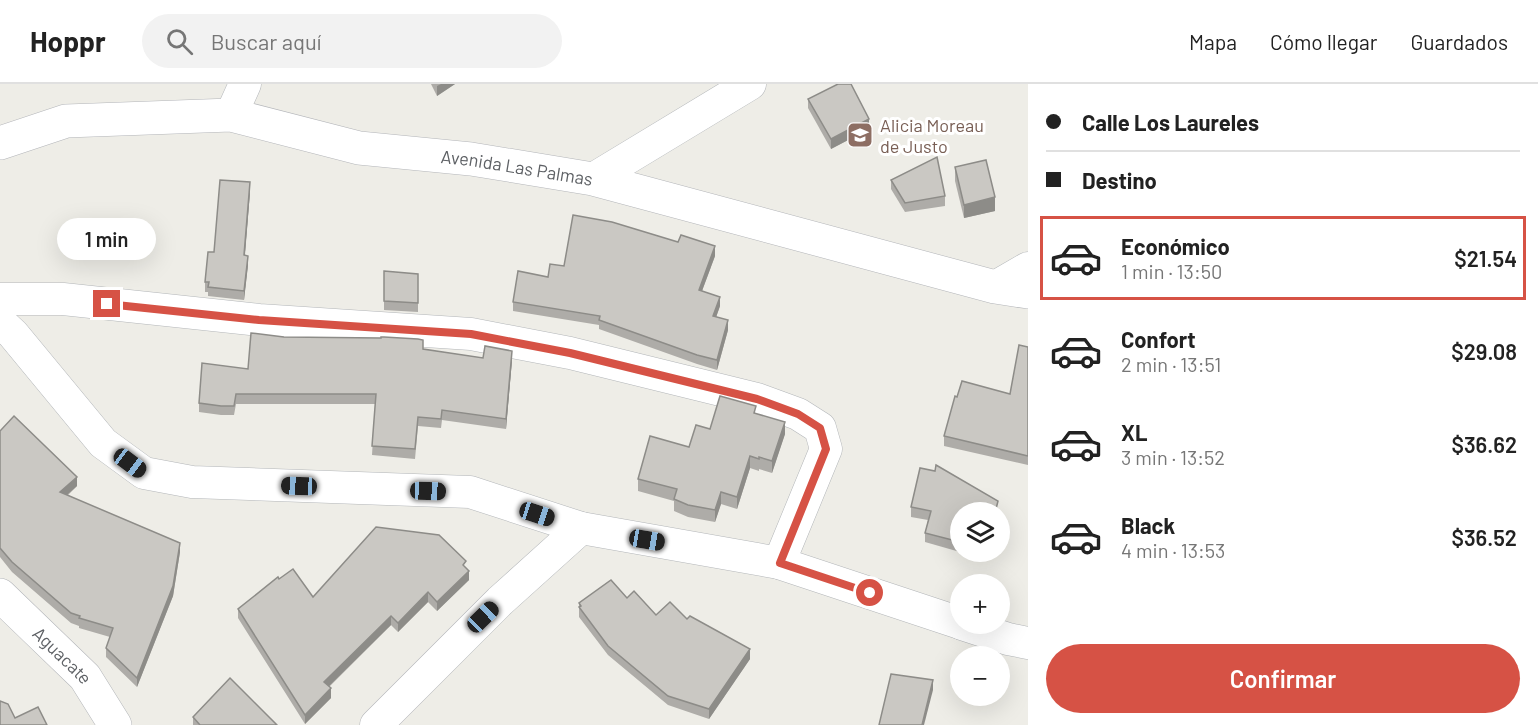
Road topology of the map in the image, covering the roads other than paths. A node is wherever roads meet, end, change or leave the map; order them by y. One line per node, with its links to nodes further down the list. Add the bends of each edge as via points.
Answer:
1 (245, 84): 3 (street)
2 (750, 84): 5 (street)
3 (231, 115): 4 (street, Avenida Las Palmas, via 66,121); 5 (street, Avenida Las Palmas, via 359,148 471,159)
4 (0, 143)
5 (593, 179): 7 (street, Avenida Las Palmas)
6 (1028, 268): 7 (street)
7 (995, 287): 8 (street, Avenida Las Palmas)
8 (1028, 292)
9 (0, 299): 12 (street, via 63,299 259,320 471,334 570,353 757,399 798,414 820,428 826,449)
10 (0, 322): 11 (street, via 103,443 144,473 192,482 470,492)
11 (581, 528): 12 (street); 18 (street, via 500,601)
12 (780, 563): 14 (street)
13 (0, 595): 17 (street, Aguacate, via 85,677)
14 (950, 620)
15 (992, 634): 16 (street)
16 (1028, 642)
17 (116, 725)
18 (376, 725)

